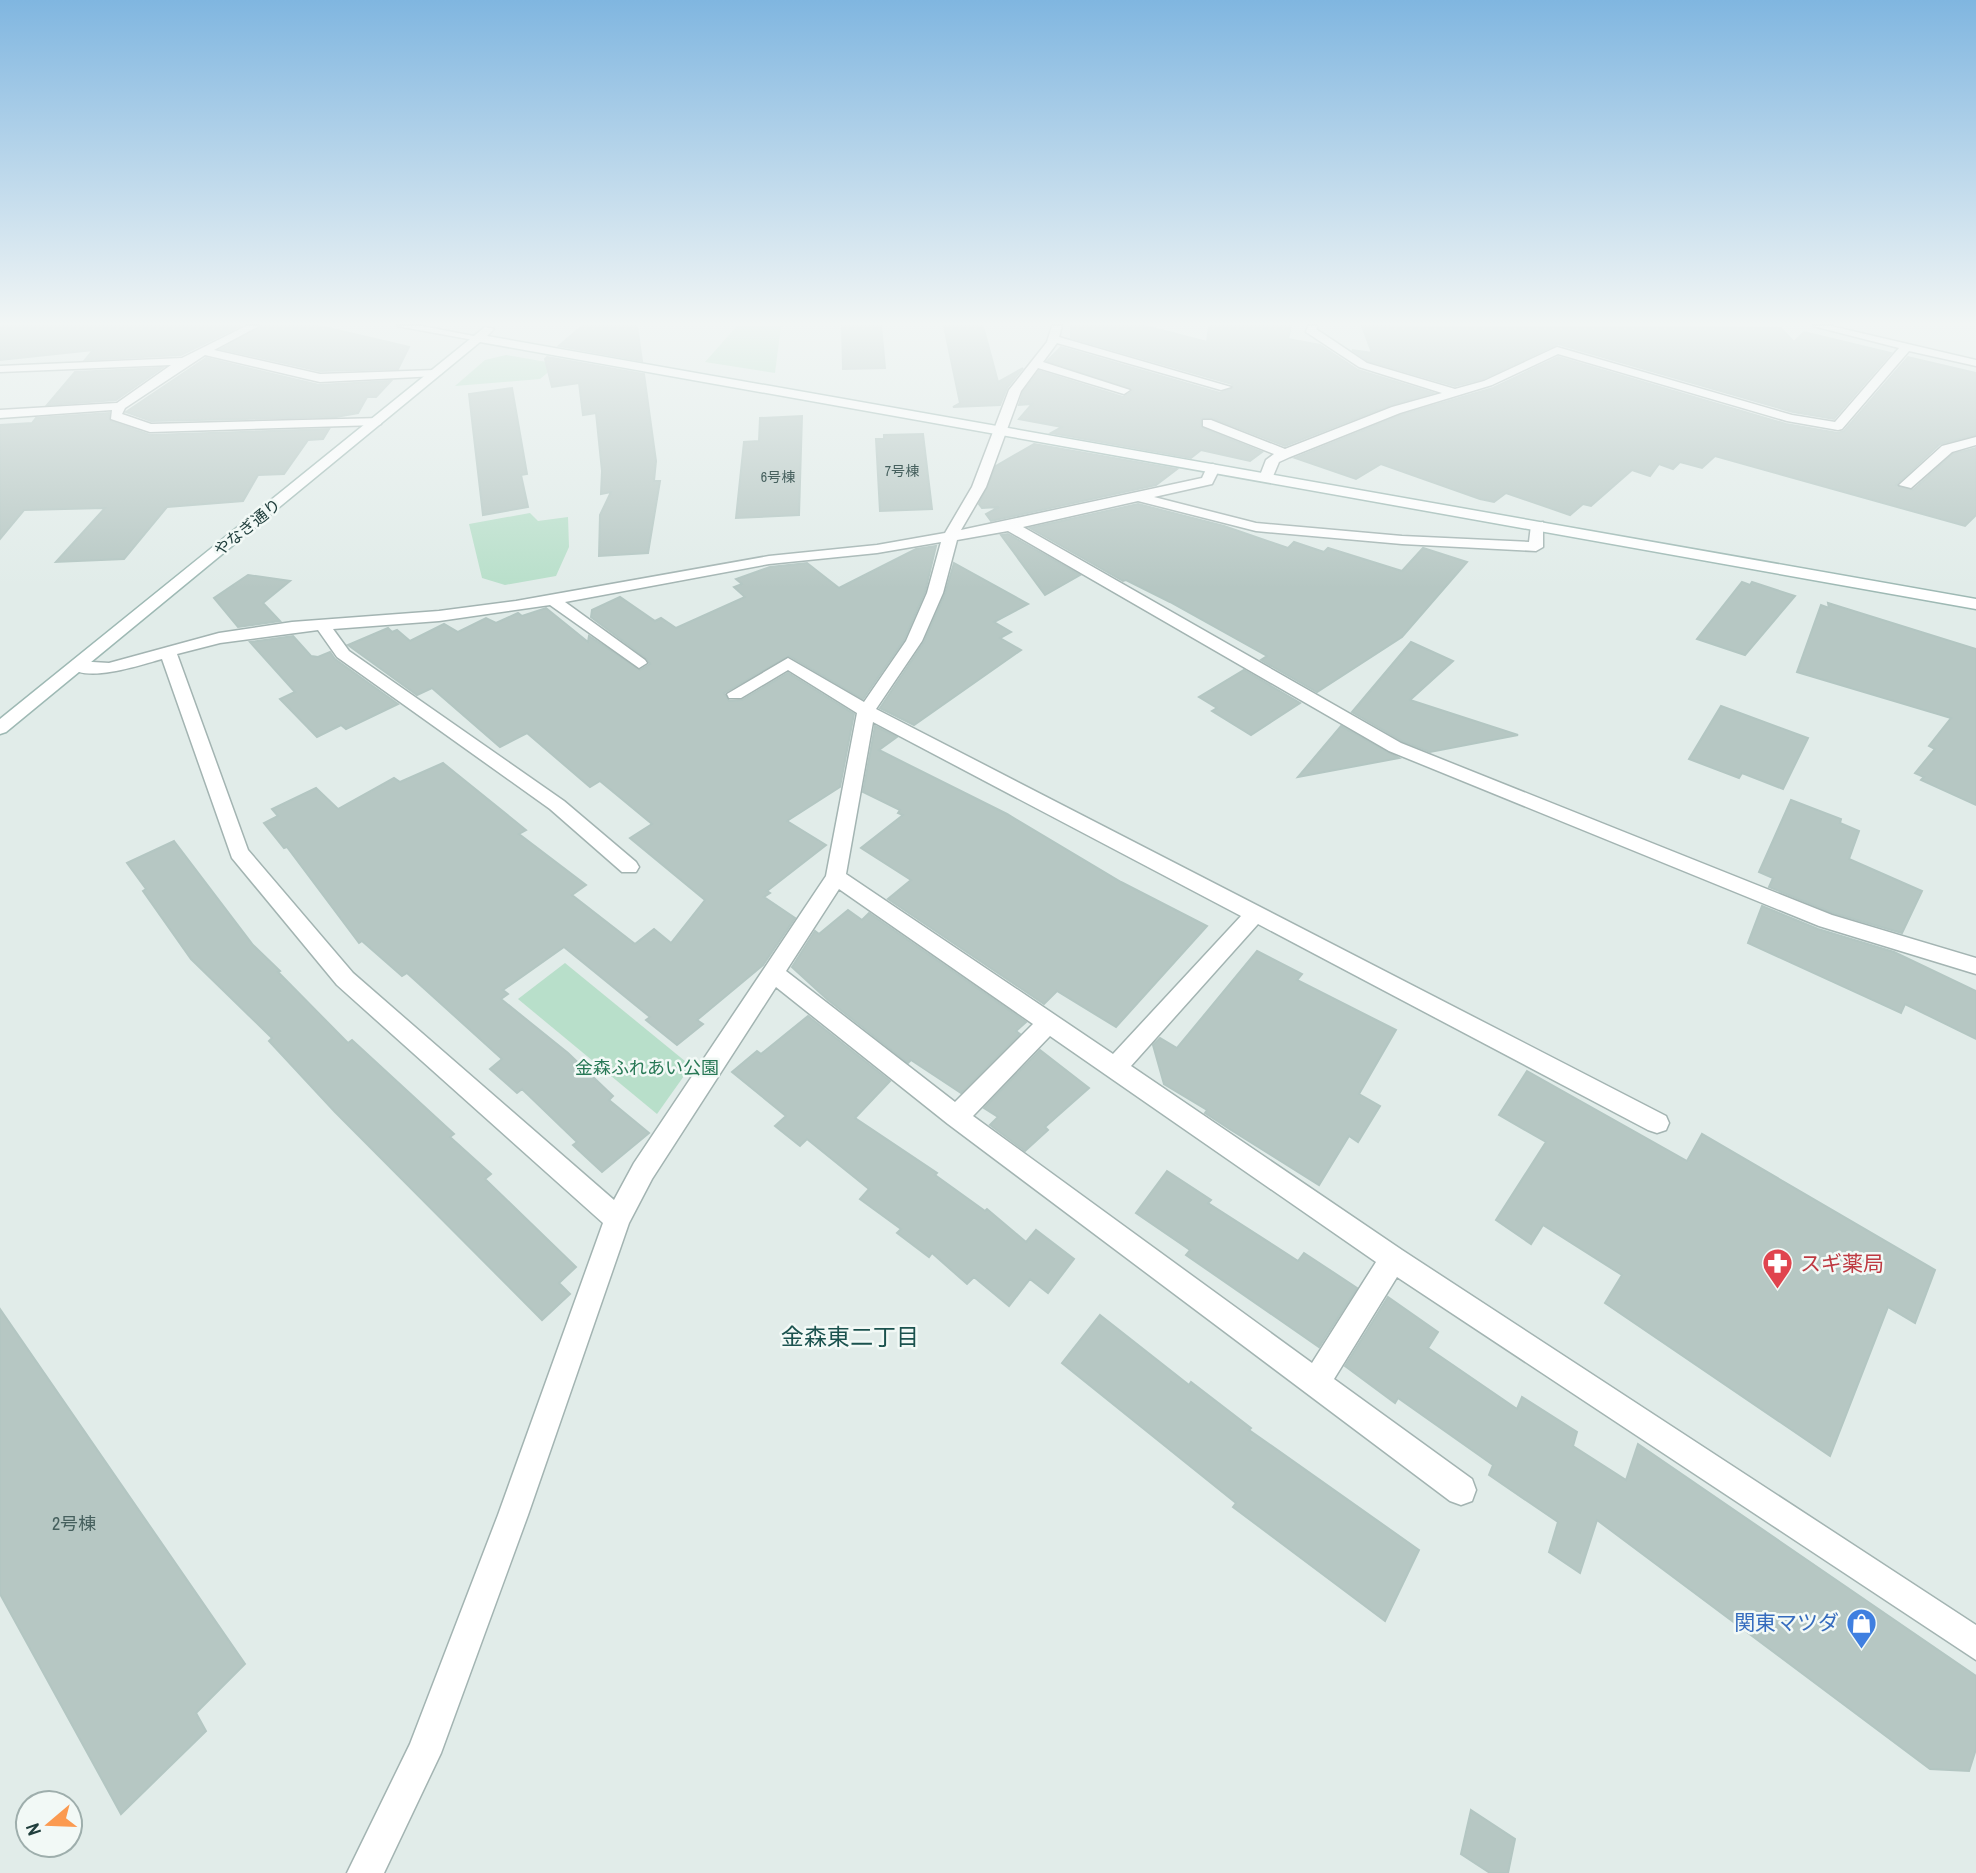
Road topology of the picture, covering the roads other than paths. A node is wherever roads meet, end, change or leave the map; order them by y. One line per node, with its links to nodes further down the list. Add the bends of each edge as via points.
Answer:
1 (116, 413): 9 (street, via 150,428)
2 (386, 413): 9 (street, やなぎ通り)
3 (901, 413): 11 (street)
4 (1006, 413): 11 (street)
5 (1387, 413): 14 (street)
6 (1775, 413): 7 (street, via 1838,426)
7 (1849, 413)
8 (1220, 414): 10 (street)
9 (377, 421): 27 (street, やなぎ通り)
10 (1207, 423): 12 (street); 14 (street)
11 (1000, 431): 15 (street); 21 (street, via 979,487)
12 (1195, 432)
13 (1976, 441): 17 (street, via 1947,449)
14 (1285, 454): 16 (street, via 1273,460)
15 (1213, 468): 16 (street); 18 (street, via 1207,481)
16 (1266, 478): 19 (street)
17 (1906, 485)
18 (1142, 498): 19 (street, via 1256,527 1402,540 1536,547); 20 (street)
19 (1538, 525): 23 (street)
20 (1010, 526): 21 (street); 34 (street, via 1395,747 1826,921)
21 (950, 537): 22 (street, via 768,560); 29 (street, via 935,593 914,641)
22 (552, 599): 24 (street, via 439,616); 26 (street)
23 (1976, 604)
24 (323, 625): 25 (street, via 219,638); 31 (street, via 343,654 557,805)
25 (168, 652): 27 (street, via 109,668); 40 (street, via 239,853 345,979)
26 (639, 663)
27 (76, 666): 30 (street, やなぎ通り)
28 (735, 694): 29 (street, via 788,663)
29 (866, 711): 32 (street); 33 (street)
30 (0, 728)
31 (629, 867)
32 (836, 877): 35 (street); 36 (street)
33 (1255, 914): 37 (street); 39 (street)
34 (1976, 966)
35 (775, 974): 38 (street); 40 (street, via 643,1171)
36 (1048, 1023): 37 (street); 38 (street)
37 (1115, 1068): 41 (street)
38 (956, 1117): 42 (street)
39 (1657, 1123)
40 (617, 1219): 45 (street, via 424,1753)
41 (1393, 1259): 42 (street); 44 (street)
42 (1316, 1382): 43 (street)
43 (1461, 1490)
44 (1976, 1643)
45 (365, 1873)

